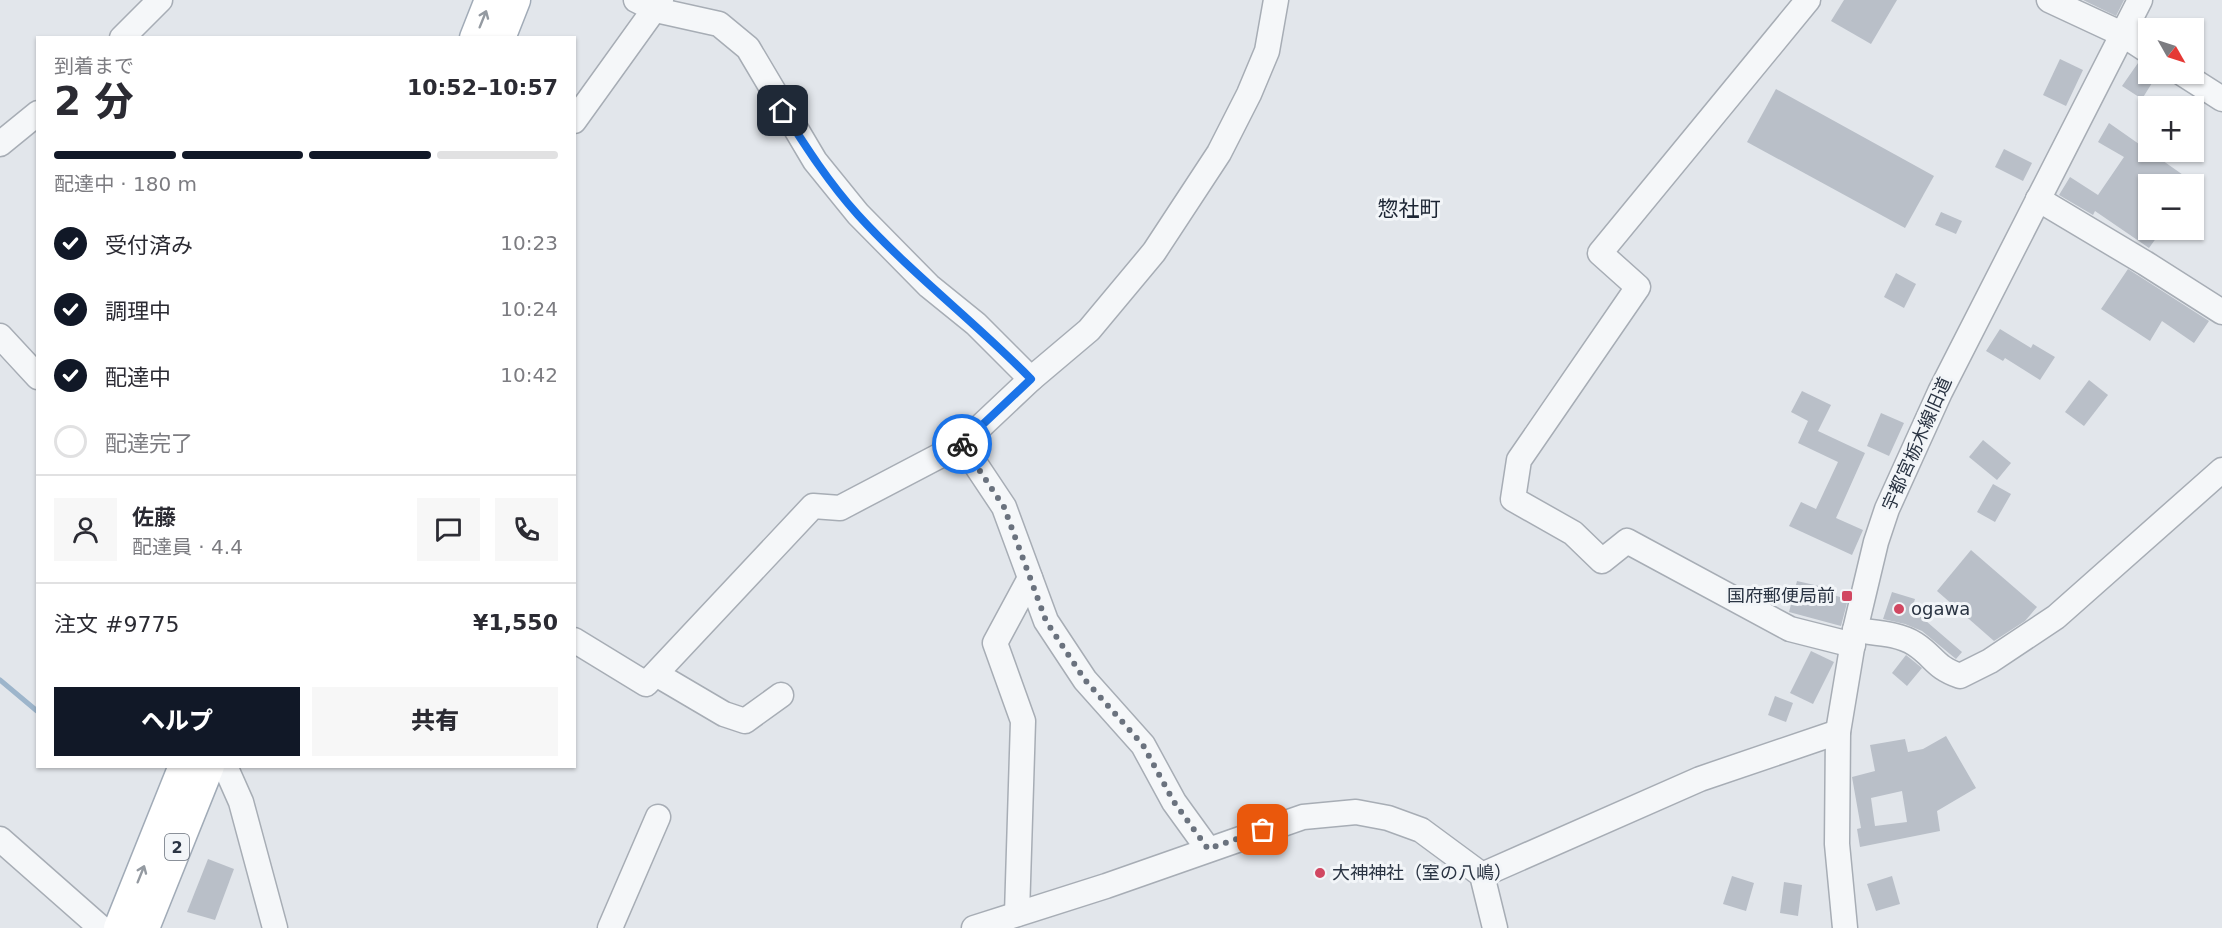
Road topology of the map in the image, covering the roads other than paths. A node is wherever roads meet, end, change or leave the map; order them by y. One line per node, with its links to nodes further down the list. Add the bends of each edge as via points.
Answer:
1 (160, 0): 10 (street)
2 (490, 0): 11 (main road, one-way to 2)
3 (515, 0): 12 (main road)
4 (1276, 0): 23 (street, via 1267,51 1220,153 1154,252 1096,322)
5 (1808, 0): 27 (street, via 1600,253 1638,287 1519,460 1513,499 1573,533 1602,561 1627,541 1790,629)
6 (2049, 0): 9 (street)
7 (2140, 0): 9 (street, 宇都宮栃木線旧道)
8 (651, 3): 17 (street); 23 (street, via 719,24 748,48 815,161 858,214 929,286 976,324)
9 (2122, 34): 13 (street); 19 (street, 宇都宮栃木線旧道)
10 (124, 36)
11 (477, 36)
12 (501, 36)
13 (2138, 44)
14 (2199, 84): 15 (street)
15 (2222, 99)
16 (36, 116): 18 (street)
17 (576, 118)
18 (0, 144)
19 (2038, 199): 20 (street); 27 (street, 宇都宮栃木線旧道, via 1940,392 1887,509)
20 (2222, 312)
21 (0, 336): 22 (street)
22 (36, 375)
23 (1031, 379): 24 (street)
24 (962, 444): 26 (street, via 1004,507); 29 (street, via 840,508 813,506)
25 (2222, 470): 27 (street, via 2056,617 1960,676 1942,670 1914,644 1897,636)
26 (1030, 578): 38 (street, via 1046,621 1085,680 1143,745 1174,802); 40 (street, via 995,644 1023,721)
27 (1854, 637): 31 (street, 宇都宮栃木線旧道)
28 (576, 640): 29 (street, via 646,684)
29 (656, 674): 30 (street, via 724,714 745,721)
30 (781, 695)
31 (1838, 732): 39 (street, via 1700,779); 49 (street, 宇都宮栃木線旧道, via 1838,844)
32 (183, 768): 42 (main road, 2, one-way to 32)
33 (208, 768): 43 (main road, 2)
34 (224, 768): 44 (street)
35 (226, 768): 45 (street, via 241,802)
36 (658, 817): 46 (street)
37 (0, 839): 41 (street)
38 (1208, 849): 39 (street, via 1303,817 1356,812 1420,830); 40 (street)
39 (1482, 875): 48 (street)
40 (1017, 914): 47 (street)
41 (101, 928)
42 (119, 928)
43 (144, 928)
44 (159, 928)
45 (275, 928)
46 (610, 928)
47 (974, 928)
48 (1495, 928)
49 (1845, 928)

